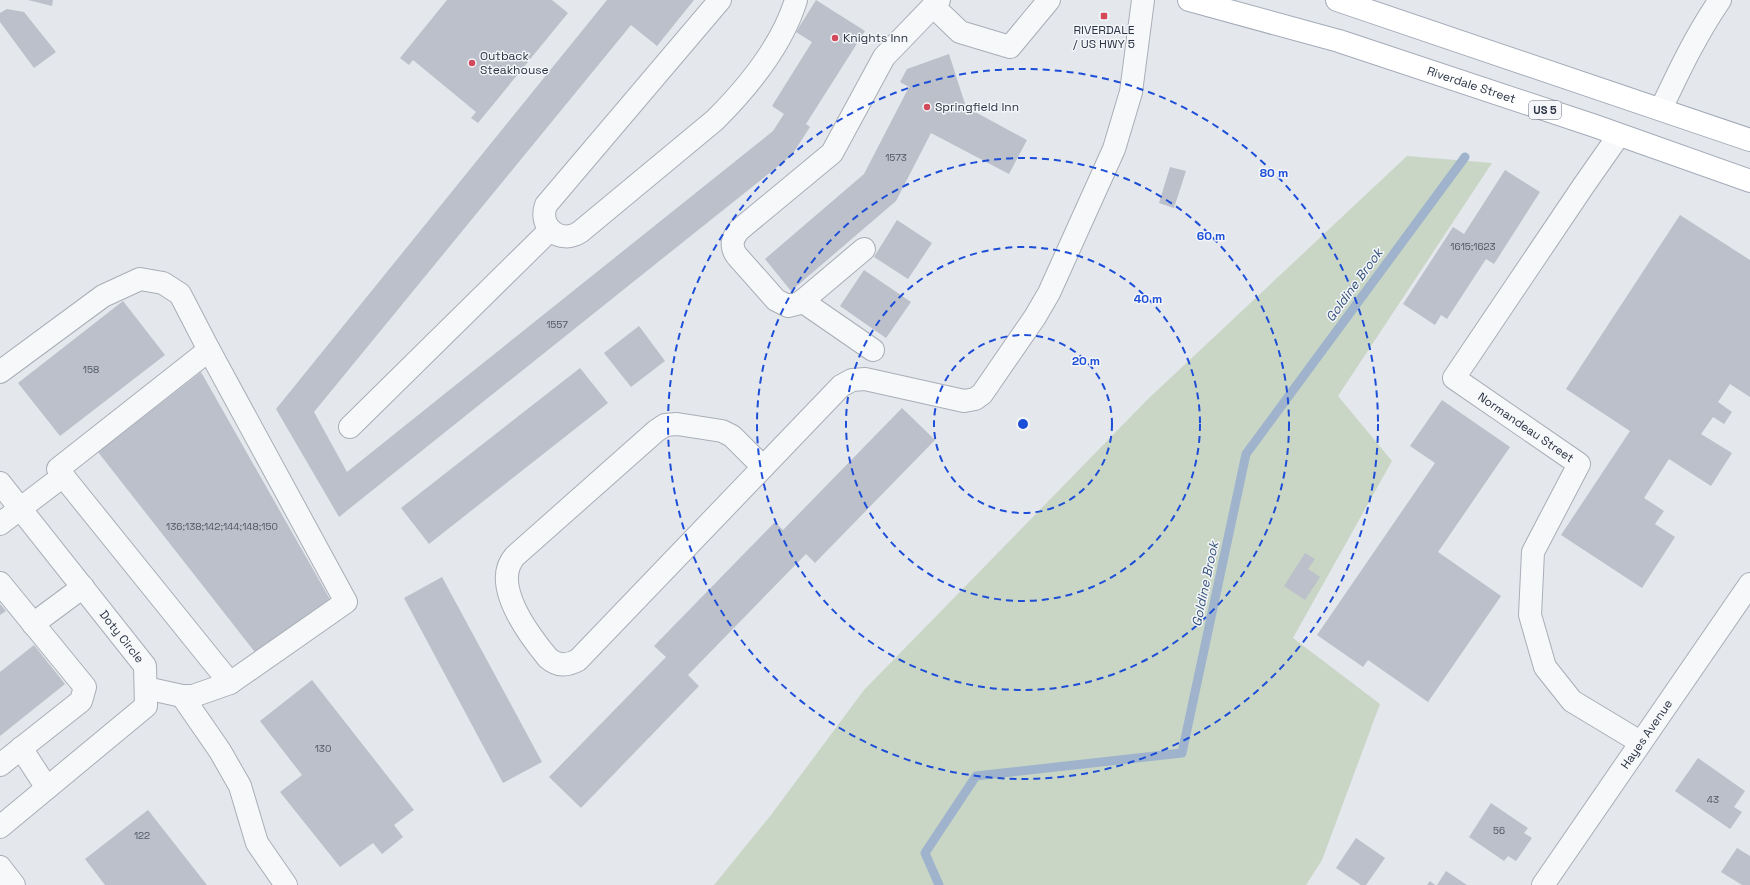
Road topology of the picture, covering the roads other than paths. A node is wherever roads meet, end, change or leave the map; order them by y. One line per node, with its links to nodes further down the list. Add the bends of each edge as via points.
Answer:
1 (720, 0): 13 (street, via 550,200 544,210 545,221)
2 (796, 0): 13 (street, via 784,31 762,65 715,120 580,232 565,237)
3 (1049, 0): 8 (street, via 1010,47 960,32)
4 (1143, 0): 20 (street, via 1131,92 1114,149 1049,293 989,386 975,399 964,401 871,380 852,380 841,386)
5 (1189, 0): 10 (main road, Riverdale Street / US 5, via 1339,41)
6 (1337, 0): 9 (main road)
7 (1720, 0): 9 (street, via 1681,65)
8 (936, 3): 15 (street, via 884,57 832,153 739,230 734,238 734,252 776,300 788,306 797,305)
9 (1661, 109): 11 (main road)
10 (1619, 135): 12 (main road, Riverdale Street / US 5); 32 (street, Normandeau Street, via 1454,378 1579,464 1533,552 1530,615 1545,667 1572,701)
11 (1750, 140)
12 (1750, 181)
13 (550, 230): 19 (street)
14 (864, 249): 15 (street)
15 (802, 301): 17 (street)
16 (208, 350): 18 (street, via 180,294 163,283 140,279 103,296); 21 (street, via 58,469); 29 (street, via 346,602)
17 (873, 350)
18 (0, 372)
19 (350, 427)
20 (762, 466): 20 (street, via 578,660 562,665 548,658 517,613 506,577 512,559 656,430 665,425 677,424 722,431 732,436)
21 (63, 476): 23 (street); 29 (street)
22 (0, 483): 23 (street, Doty Circle)
23 (20, 509): 24 (street); 27 (street, Doty Circle)
24 (0, 524)
25 (0, 583): 28 (street)
26 (1750, 584): 32 (street, Hayes Avenue)
27 (83, 587): 28 (street); 30 (street, Doty Circle, via 145,666)
28 (34, 624): 33 (street, via 85,688 81,701)
29 (230, 683): 31 (street, via 193,696)
30 (146, 688): 31 (street); 35 (street, Doty Circle, via 146,707)
31 (182, 696): 39 (street, via 234,774 258,843)
32 (1640, 742): 40 (street, Hayes Avenue)
33 (21, 748): 34 (street); 35 (street)
34 (0, 765)
35 (47, 788): 36 (street, Doty Circle)
36 (0, 827)
37 (0, 867): 38 (street)
38 (14, 885)
39 (286, 885)
40 (1542, 885)

